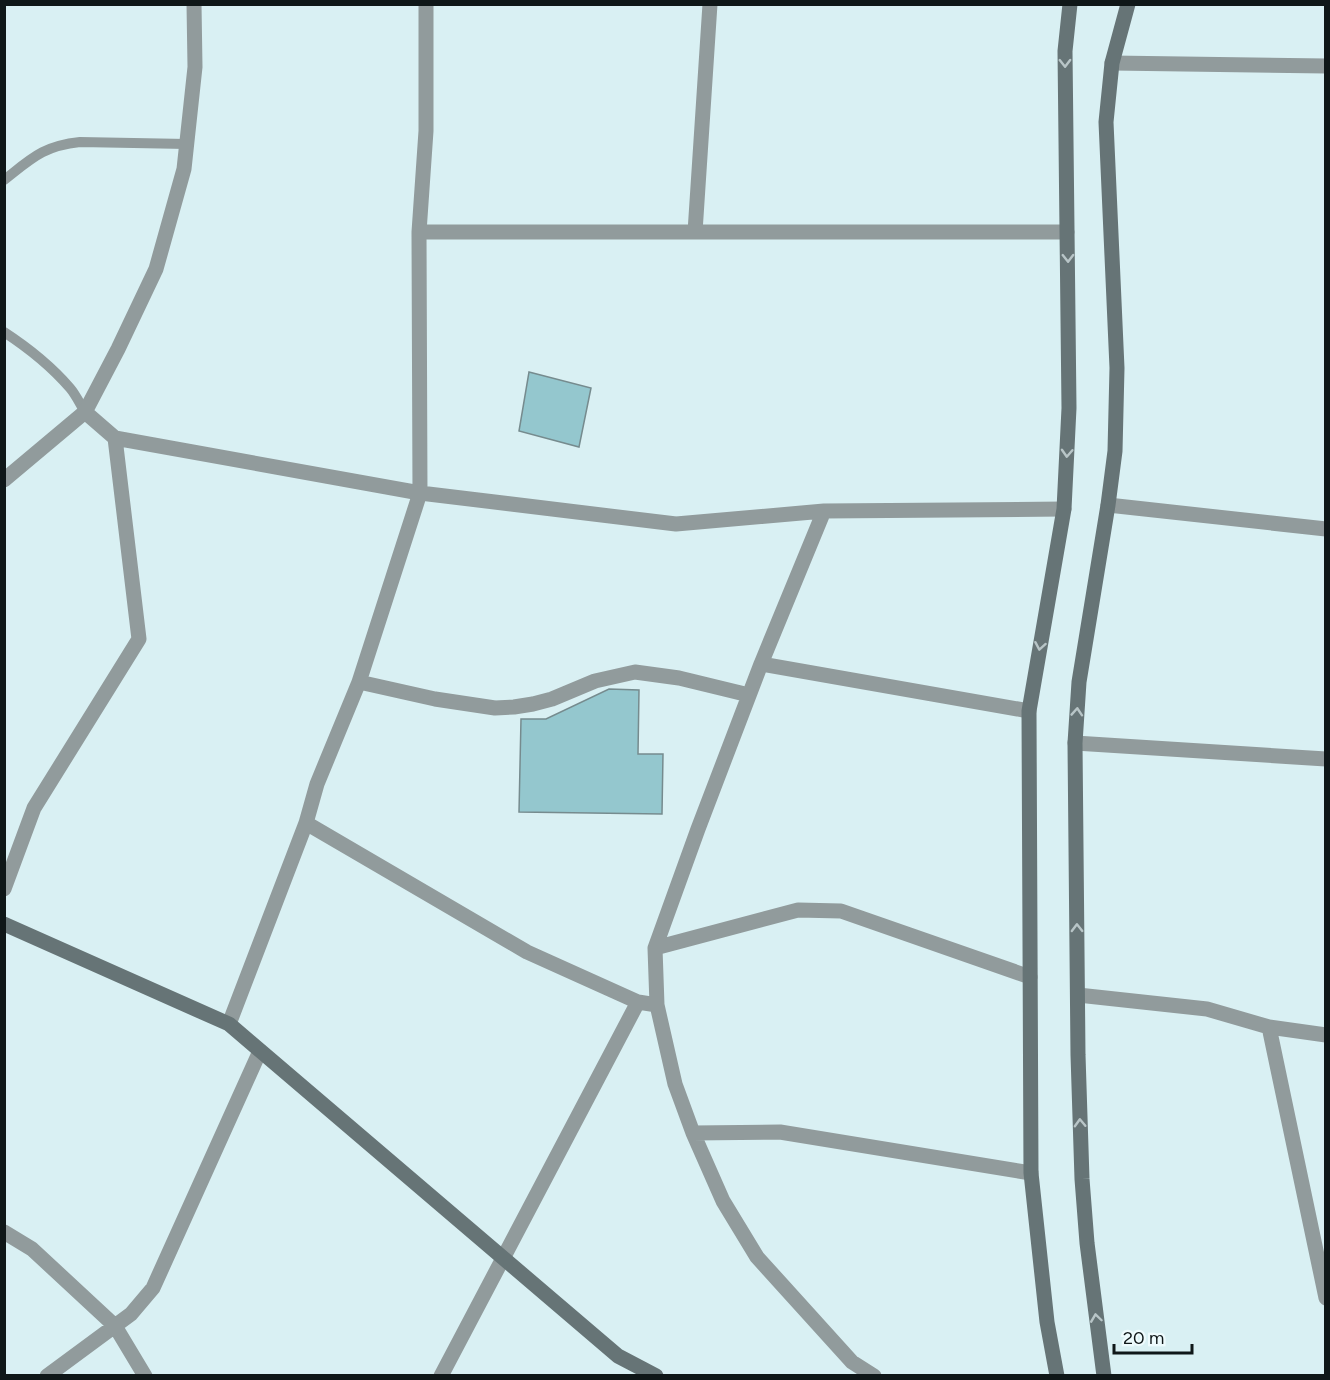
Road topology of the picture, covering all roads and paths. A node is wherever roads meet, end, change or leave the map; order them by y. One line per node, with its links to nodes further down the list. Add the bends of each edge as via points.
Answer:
1 (194, 4): 8 (street, via 195,67)
2 (426, 4): 10 (street, via 426,131)
3 (710, 4): 11 (street)
4 (1070, 4): 12 (street, one-way to 12, via 1065,51)
5 (1128, 4): 6 (street)
6 (1112, 63): 7 (street); 18 (street, via 1106,122 1118,368 1115,451)
7 (1326, 66)
8 (187, 144): 9 (lane, via 63,144 37,155); 14 (street, via 184,169 156,269)
9 (4, 180)
10 (419, 232): 11 (street); 17 (street)
11 (695, 232): 12 (street)
12 (1067, 232): 19 (street, one-way to 19, via 1069,408)
13 (4, 332): 14 (lane, via 51,369)
14 (85, 412): 15 (street); 16 (street)
15 (115, 438): 17 (street); 29 (street, via 140,639 34,808)
16 (4, 480)
17 (420, 493): 20 (street, via 676,524); 23 (street)
18 (1108, 505): 21 (street); 26 (street, one-way to 18, via 1079,682)
19 (1064, 509): 20 (street); 25 (street, one-way to 25)
20 (824, 512): 22 (street)
21 (1326, 529)
22 (761, 664): 24 (street); 25 (street)
23 (359, 682): 24 (street, via 495,708 533,705 595,681 635,672 679,678); 28 (street, via 317,784)
24 (749, 696): 31 (street)
25 (1029, 711): 32 (street)
26 (1075, 743): 27 (street); 33 (street, one-way to 26)
27 (1326, 759)
28 (306, 823): 34 (street, via 527,952); 36 (street)
29 (4, 889)
30 (4, 924): 36 (street)
31 (655, 948): 32 (street, via 798,910 841,911); 35 (street)
32 (1030, 977): 41 (street)
33 (1078, 995): 37 (street, via 1207,1009); 52 (street, one-way to 33, via 1082,1179)
34 (638, 1002): 35 (street); 43 (street)
35 (657, 1005): 40 (street, via 675,1084)
36 (229, 1024): 39 (street)
37 (1269, 1027): 38 (street); 44 (street)
38 (1326, 1035)
39 (260, 1051): 43 (street); 45 (street, via 153,1288)
40 (693, 1133): 41 (street, via 780,1132); 50 (street, via 723,1201 758,1257 852,1362)
41 (1031, 1173): 51 (street, via 1047,1322)
42 (4, 1232): 45 (street, via 32,1250)
43 (503, 1257): 48 (street); 49 (street, via 618,1356)
44 (1326, 1298)
45 (115, 1326): 46 (street); 47 (street)
46 (47, 1376)
47 (145, 1376)
48 (441, 1376)
49 (656, 1376)
50 (874, 1376)
51 (1057, 1376)
52 (1104, 1376)

